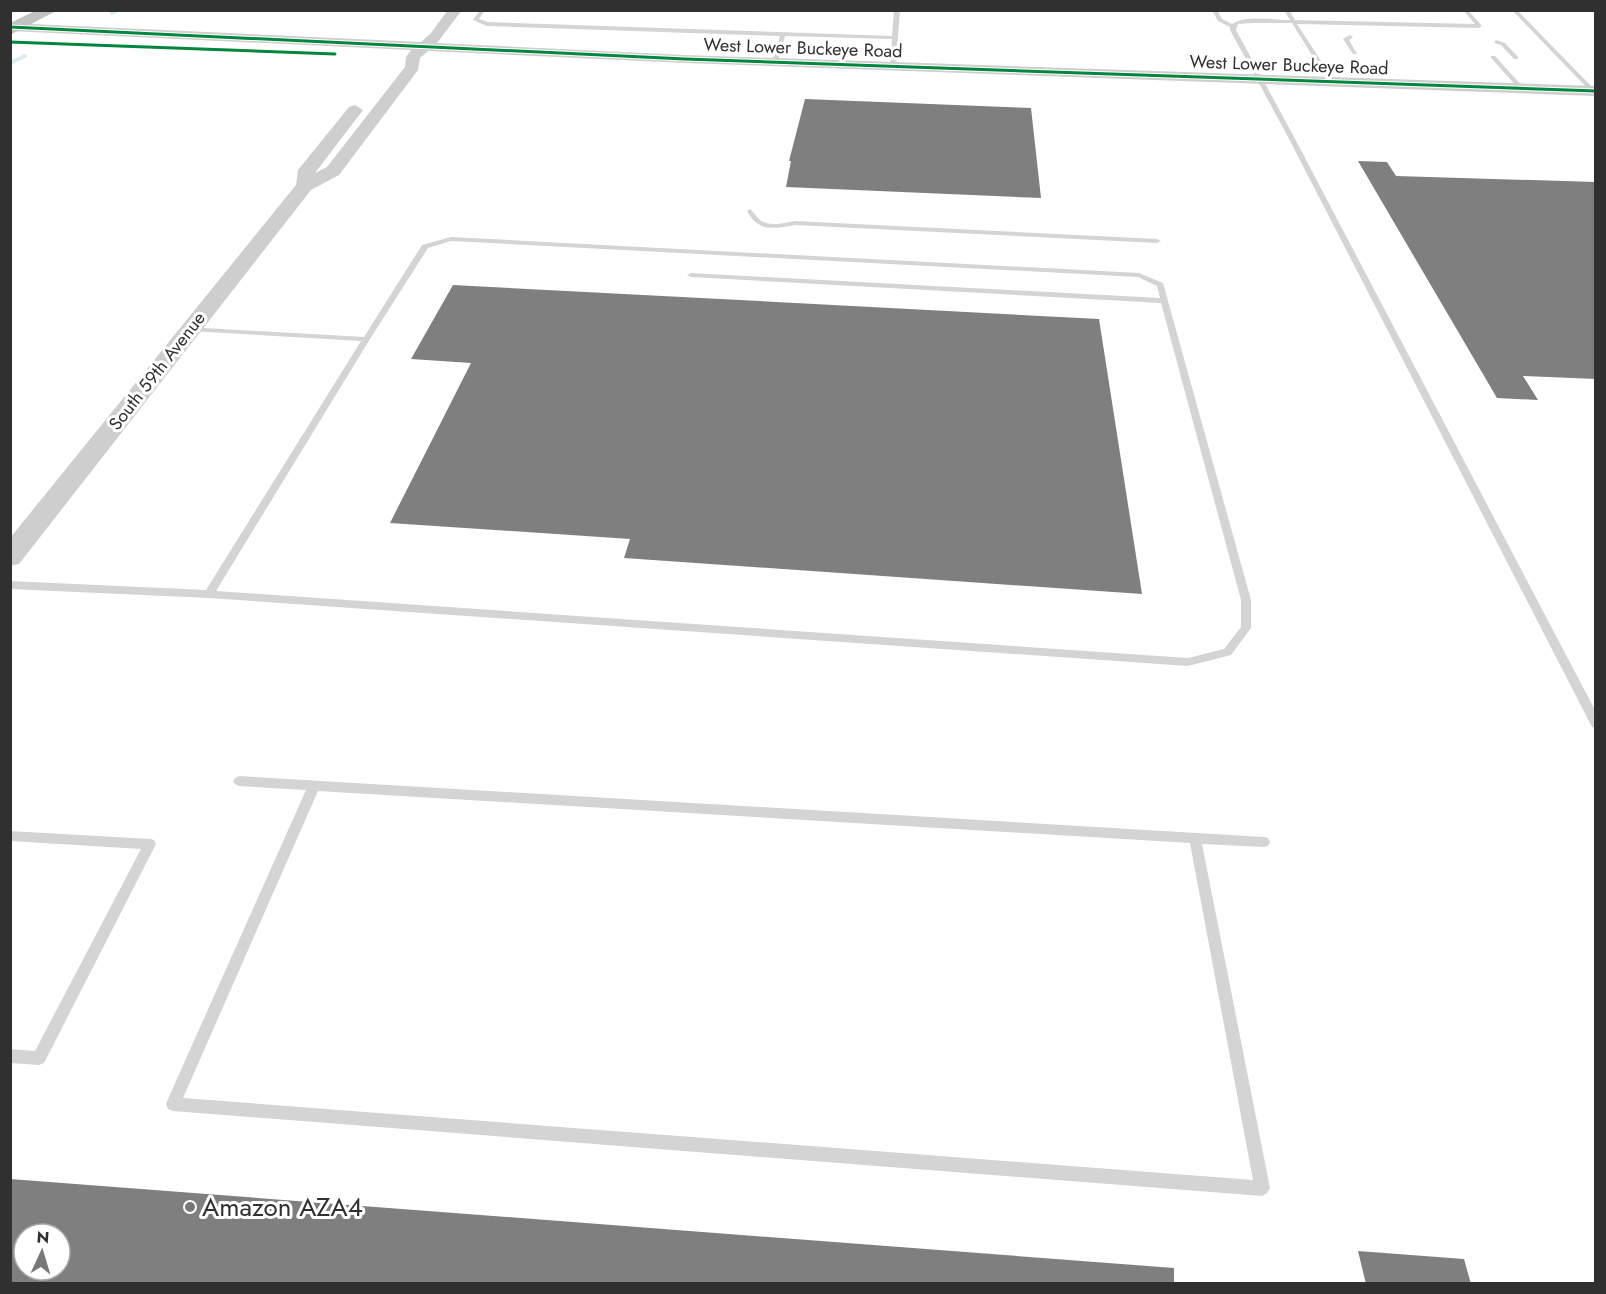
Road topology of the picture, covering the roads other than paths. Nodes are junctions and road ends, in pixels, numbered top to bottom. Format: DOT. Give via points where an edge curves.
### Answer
graph roads {
  1 [pos="50,10"];
  2 [pos="455,10"];
  3 [pos="483,10"];
  4 [pos="897,10"];
  5 [pos="1214,10"];
  6 [pos="1286,10"];
  7 [pos="1465,10"];
  8 [pos="1514,10"];
  9 [pos="1330,16"];
  10 [pos="1294,21"];
  11 [pos="1335,22"];
  12 [pos="1233,26"];
  13 [pos="12,31"];
  14 [pos="783,34"];
  15 [pos="895,38"];
  16 [pos="1350,38"];
  17 [pos="1496,42"];
  18 [pos="418,52"];
  19 [pos="1355,53"];
  20 [pos="1493,57"];
  21 [pos="1516,58"];
  22 [pos="776,62"];
  23 [pos="893,66"];
  24 [pos="390,67"];
  25 [pos="1260,79"];
  26 [pos="1331,81"];
  27 [pos="1521,88"];
  28 [pos="1594,91"];
  29 [pos="363,102"];
  30 [pos="305,186"];
  31 [pos="750,210"];
  32 [pos="1157,241"];
  33 [pos="691,275"];
  34 [pos="1165,301"];
  35 [pos="189,329"];
  36 [pos="366,339"];
  37 [pos="10,557"];
  38 [pos="10,585"];
  39 [pos="209,594"];
  40 [pos="1596,724"];
  41 [pos="239,782"];
  42 [pos="314,786"];
  43 [pos="10,836"];
  44 [pos="1195,838"];
  45 [pos="1264,842"];
  46 [pos="10,1056"];
  1 -- 13 [label="highway"];
  2 -- 18 [label="main road, South 59th Avenue"];
  3 -- 14 [label="lane" via="476,20 487,24"];
  4 -- 15 [label="lane"];
  5 -- 12 [label="lane" via="1220,20"];
  6 -- 10 [label="lane"];
  7 -- 11 [label="lane" via="1479,26"];
  8 -- 28 [label="lane"];
  9 -- 11 [label="lane"];
  10 -- 11 [label="lane"];
  10 -- 12 [label="lane" via="1243,21"];
  10 -- 26 [label="lane"];
  12 -- 25 [label="lane"];
  13 -- 18 [label="main road, West Lower Buckeye Road"];
  14 -- 15 [label="lane"];
  14 -- 22 [label="lane"];
  15 -- 23 [label="lane"];
  16 -- 19 [label="lane" via="1346,39"];
  17 -- 21 [label="lane"];
  18 -- 22 [label="main road, West Lower Buckeye Road" via="633,65 685,59"];
  18 -- 24 [label="main road, South 59th Avenue"];
  18 -- 30 [label="main road, South 59th Avenue" via="413,67 333,171"];
  20 -- 27 [label="lane"];
  22 -- 23 [label="main road, West Lower Buckeye Road"];
  23 -- 25 [label="main road, West Lower Buckeye Road"];
  25 -- 26 [label="main road, West Lower Buckeye Road"];
  25 -- 40 [label="lane"];
  26 -- 27 [label="main road, West Lower Buckeye Road"];
  27 -- 28 [label="main road, West Lower Buckeye Road"];
  29 -- 30 [label="main road, South 59th Avenue" via="307,170"];
  30 -- 35 [label="main road, South 59th Avenue"];
  31 -- 32 [label="lane" via="753,219 761,224 776,226 795,223"];
  33 -- 34 [label="lane"];
  34 -- 36 [label="lane" via="1160,285 1139,275 451,239 425,247"];
  34 -- 39 [label="lane" via="1246,600 1246,628 1227,652 1188,662"];
  35 -- 36 [label="lane"];
  35 -- 37 [label="main road, South 59th Avenue"];
  36 -- 39 [label="lane"];
  38 -- 39 [label="lane"];
  41 -- 42 [label="lane"];
  42 -- 44 [label="lane"];
  42 -- 44 [label="lane" via="173,1104 1262,1188"];
  43 -- 46 [label="lane" via="150,844 39,1058"];
  44 -- 45 [label="lane"];
}
